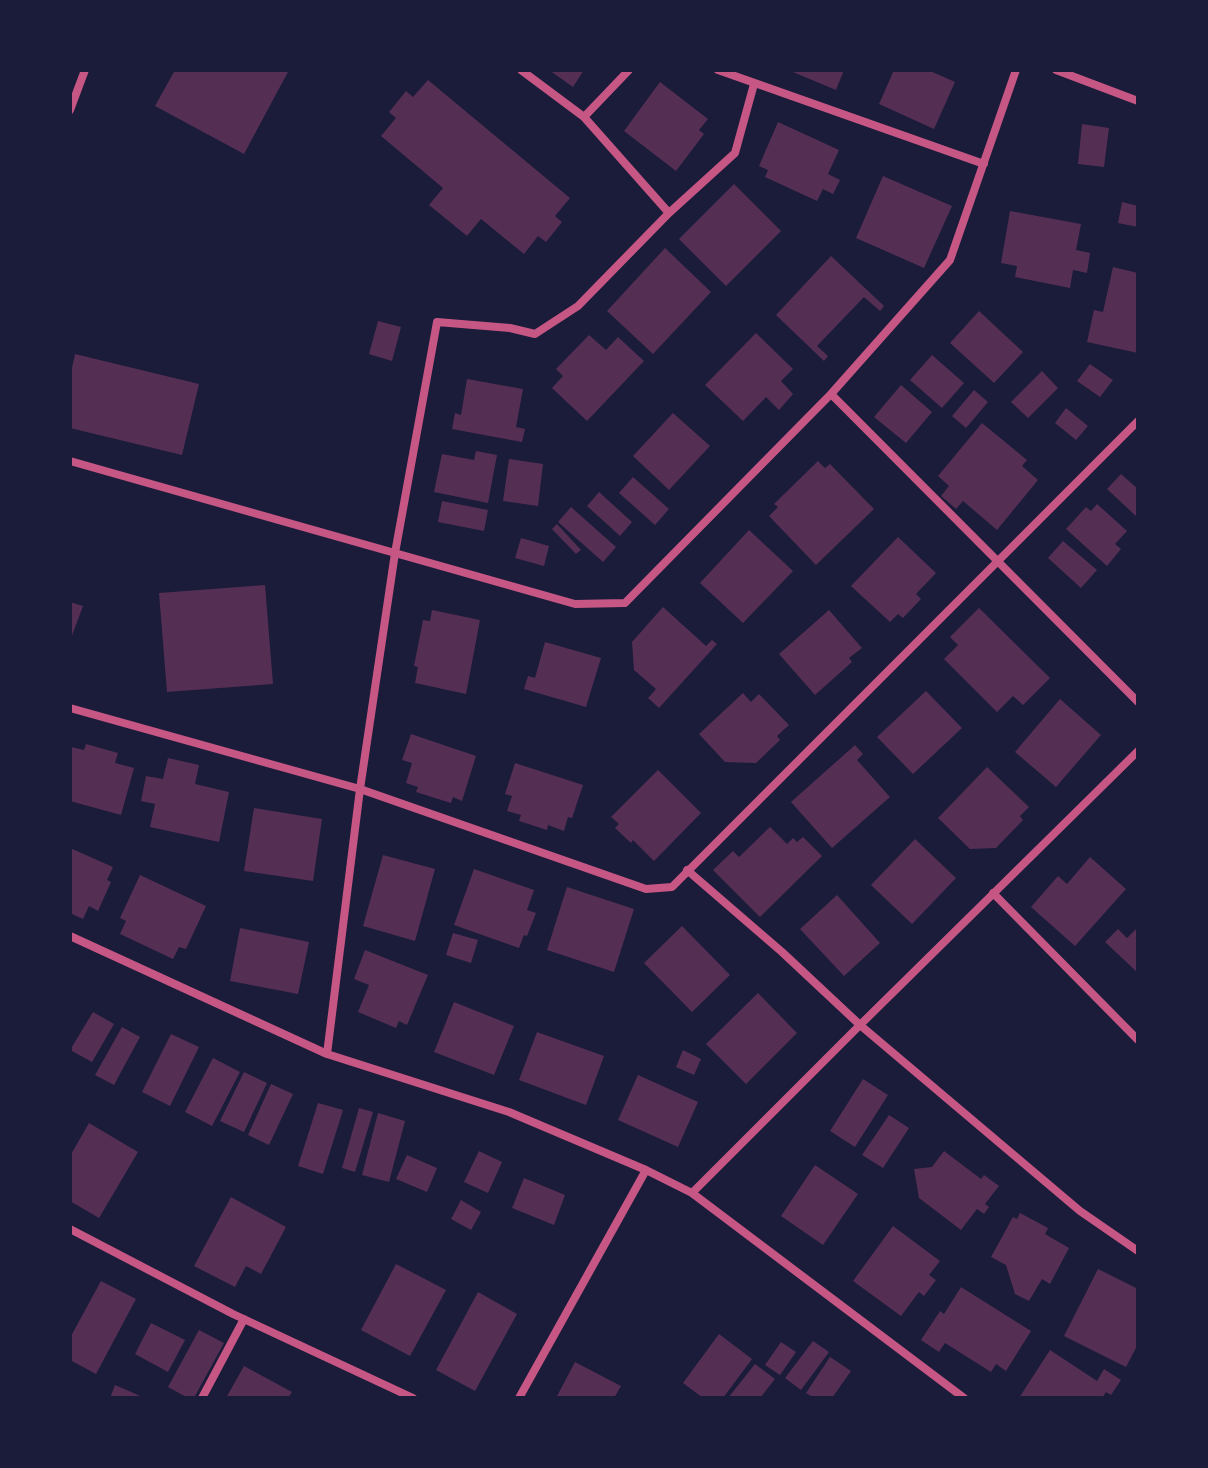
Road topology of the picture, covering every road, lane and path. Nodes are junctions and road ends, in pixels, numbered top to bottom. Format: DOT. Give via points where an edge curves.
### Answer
graph roads {
  1 [pos="85,70"];
  2 [pos="521,70"];
  3 [pos="629,70"];
  4 [pos="718,70"];
  5 [pos="1016,70"];
  6 [pos="1056,70"];
  7 [pos="754,84"];
  8 [pos="1138,101"];
  9 [pos="70,110"];
  10 [pos="584,117"];
  11 [pos="984,164"];
  12 [pos="669,213"];
  13 [pos="831,394"];
  14 [pos="1138,421"];
  15 [pos="70,461"];
  16 [pos="395,553"];
  17 [pos="996,561"];
  18 [pos="1138,702"];
  19 [pos="70,708"];
  20 [pos="1138,751"];
  21 [pos="360,789"];
  22 [pos="687,870"];
  23 [pos="993,893"];
  24 [pos="70,936"];
  25 [pos="860,1025"];
  26 [pos="1138,1040"];
  27 [pos="327,1054"];
  28 [pos="646,1170"];
  29 [pos="692,1193"];
  30 [pos="70,1229"];
  31 [pos="1138,1251"];
  32 [pos="244,1319"];
  33 [pos="202,1398"];
  34 [pos="413,1398"];
  35 [pos="519,1398"];
  36 [pos="964,1398"];
  1 -- 9 [label="street"];
  2 -- 10 [label="street"];
  3 -- 10 [label="street"];
  4 -- 7 [label="street"];
  5 -- 11 [label="street"];
  6 -- 8 [label="street"];
  7 -- 11 [label="street"];
  7 -- 12 [label="street" via="735,153"];
  10 -- 12 [label="street"];
  11 -- 13 [label="street" via="950,260"];
  12 -- 16 [label="street" via="578,306 535,334 437,322"];
  13 -- 16 [label="street" via="625,603 575,604"];
  13 -- 17 [label="street"];
  14 -- 17 [label="street"];
  15 -- 16 [label="street"];
  16 -- 21 [label="street"];
  17 -- 18 [label="street"];
  17 -- 22 [label="street"];
  19 -- 21 [label="street"];
  20 -- 23 [label="street"];
  21 -- 22 [label="street" via="646,889 672,887"];
  21 -- 27 [label="street"];
  22 -- 25 [label="street"];
  23 -- 25 [label="street"];
  23 -- 26 [label="street"];
  24 -- 27 [label="street"];
  25 -- 29 [label="street"];
  25 -- 31 [label="street" via="1080,1211"];
  27 -- 28 [label="street" via="509,1112"];
  28 -- 29 [label="street"];
  28 -- 35 [label="street"];
  29 -- 36 [label="street"];
  30 -- 32 [label="street"];
  32 -- 33 [label="street"];
  32 -- 34 [label="street"];
}
